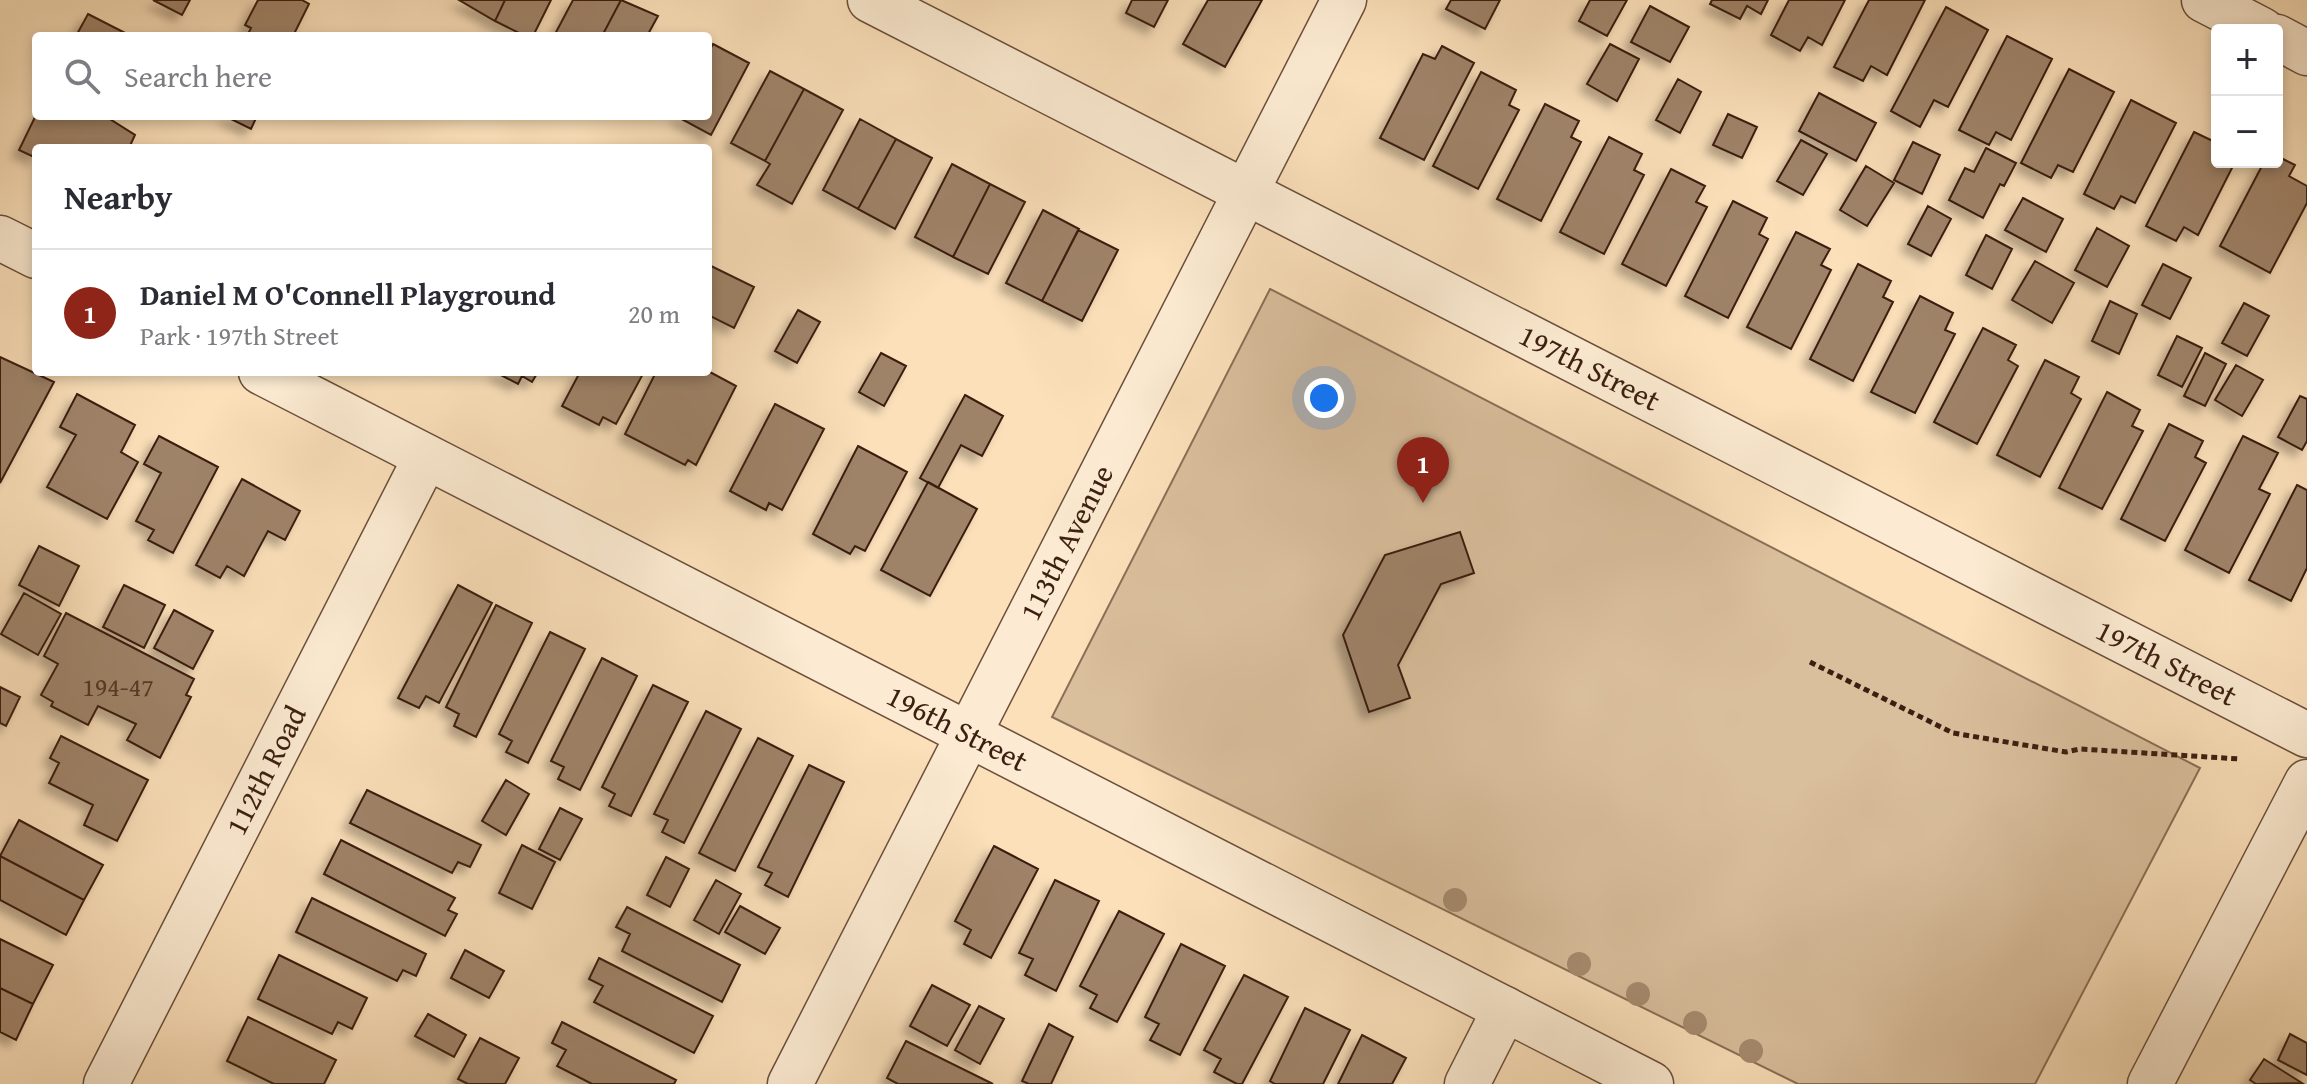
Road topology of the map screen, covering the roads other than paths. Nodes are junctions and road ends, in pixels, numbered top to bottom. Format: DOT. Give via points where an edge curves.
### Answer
graph roads {
  1 [pos="870,0"];
  2 [pos="1344,0"];
  3 [pos="2204,0"];
  4 [pos="2250,24"];
  5 [pos="2283,40"];
  6 [pos="2307,53"];
  7 [pos="1246,193"];
  8 [pos="0,238"];
  9 [pos="32,254"];
  10 [pos="269,376"];
  11 [pos="426,457"];
  12 [pos="970,733"];
  13 [pos="2307,735"];
  14 [pos="2307,782"];
  15 [pos="1505,1009"];
  16 [pos="106,1084"];
  17 [pos="790,1084"];
  18 [pos="1467,1084"];
  19 [pos="1651,1084"];
  20 [pos="2150,1084"];
  1 -- 7 [label="street, 197th Street"];
  2 -- 7 [label="street, 113th Avenue"];
  3 -- 4 [label="street"];
  5 -- 6 [label="street"];
  7 -- 12 [label="street, 113th Avenue"];
  7 -- 13 [label="street, 197th Street"];
  8 -- 9 [label="street"];
  10 -- 11 [label="street, 196th Street"];
  11 -- 12 [label="street, 196th Street"];
  11 -- 16 [label="street, 112th Road"];
  12 -- 15 [label="street, 196th Street"];
  12 -- 17 [label="street, 113th Avenue"];
  14 -- 20 [label="street"];
  15 -- 18 [label="street"];
  15 -- 19 [label="street, 196th Street"];
}
